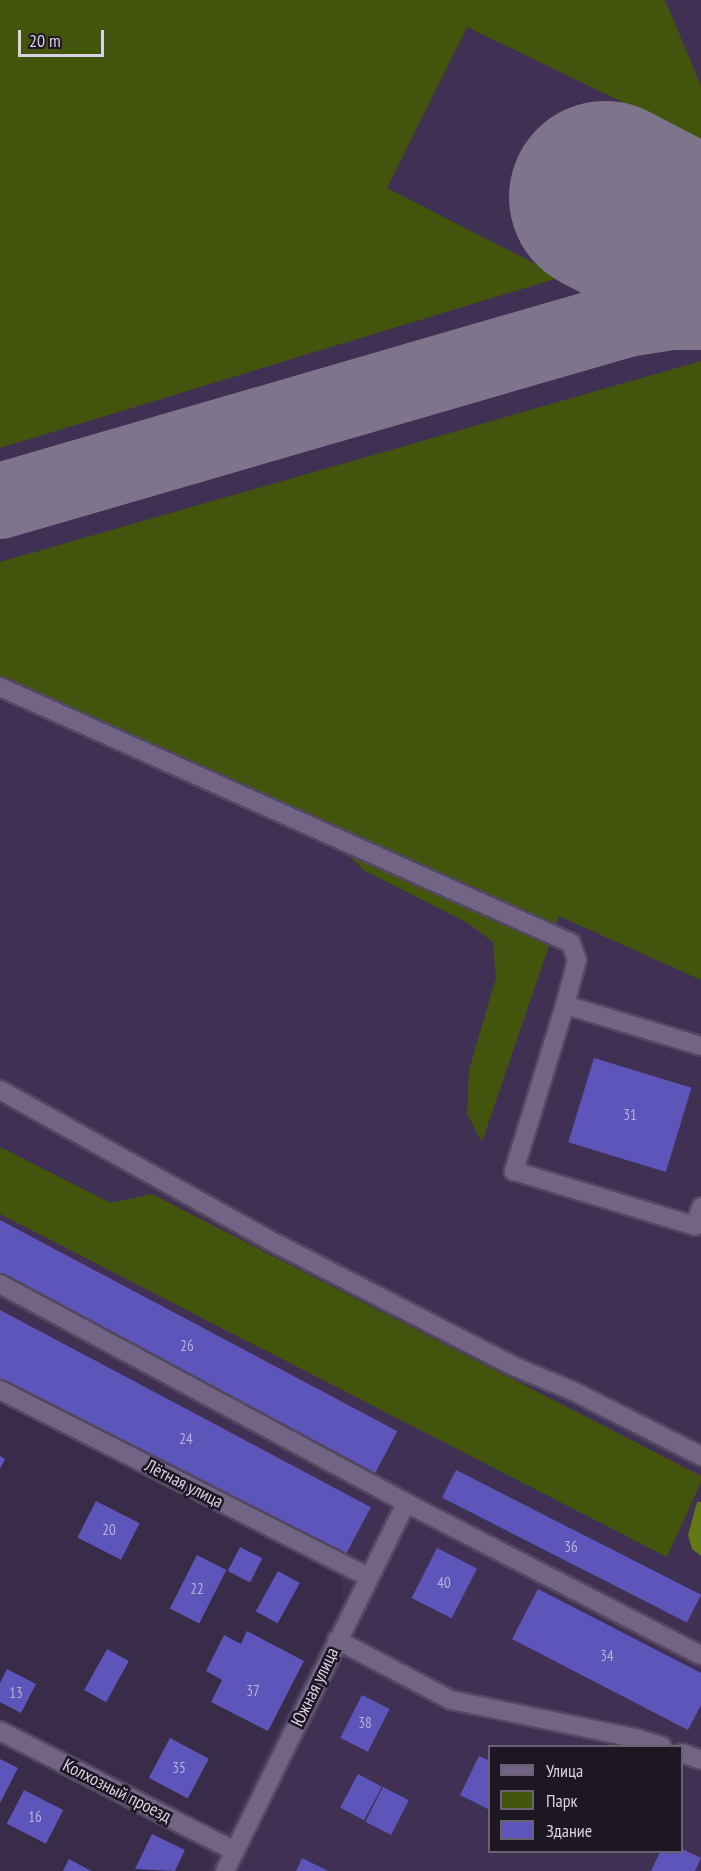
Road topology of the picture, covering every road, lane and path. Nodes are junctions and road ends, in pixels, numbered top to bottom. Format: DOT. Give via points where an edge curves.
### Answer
graph roads {
  1 [pos="0,687"];
  2 [pos="565,1005"];
  3 [pos="701,1046"];
  4 [pos="0,1090"];
  5 [pos="701,1207"];
  6 [pos="0,1284"];
  7 [pos="0,1390"];
  8 [pos="701,1456"];
  9 [pos="406,1503"];
  10 [pos="368,1577"];
  11 [pos="337,1640"];
  12 [pos="701,1655"];
  13 [pos="0,1731"];
  14 [pos="657,1745"];
  15 [pos="683,1754"];
  16 [pos="701,1760"];
  17 [pos="235,1851"];
  18 [pos="225,1871"];
  1 -- 2 [label="street" via="571,942 577,960"];
  2 -- 3 [label="street"];
  2 -- 5 [label="street" via="514,1171 695,1226"];
  4 -- 8 [label="street" via="279,1245 511,1365 573,1391"];
  6 -- 9 [label="street"];
  7 -- 10 [label="street, Лётная улица"];
  9 -- 10 [label="street, Южная улица"];
  9 -- 12 [label="street"];
  10 -- 11 [label="street, Южная улица"];
  11 -- 14 [label="street" via="451,1700"];
  11 -- 17 [label="street, Южная улица"];
  13 -- 17 [label="street, Колхозный проезд"];
  15 -- 16 [label="street"];
  17 -- 18 [label="street, Южная улица"];
}
